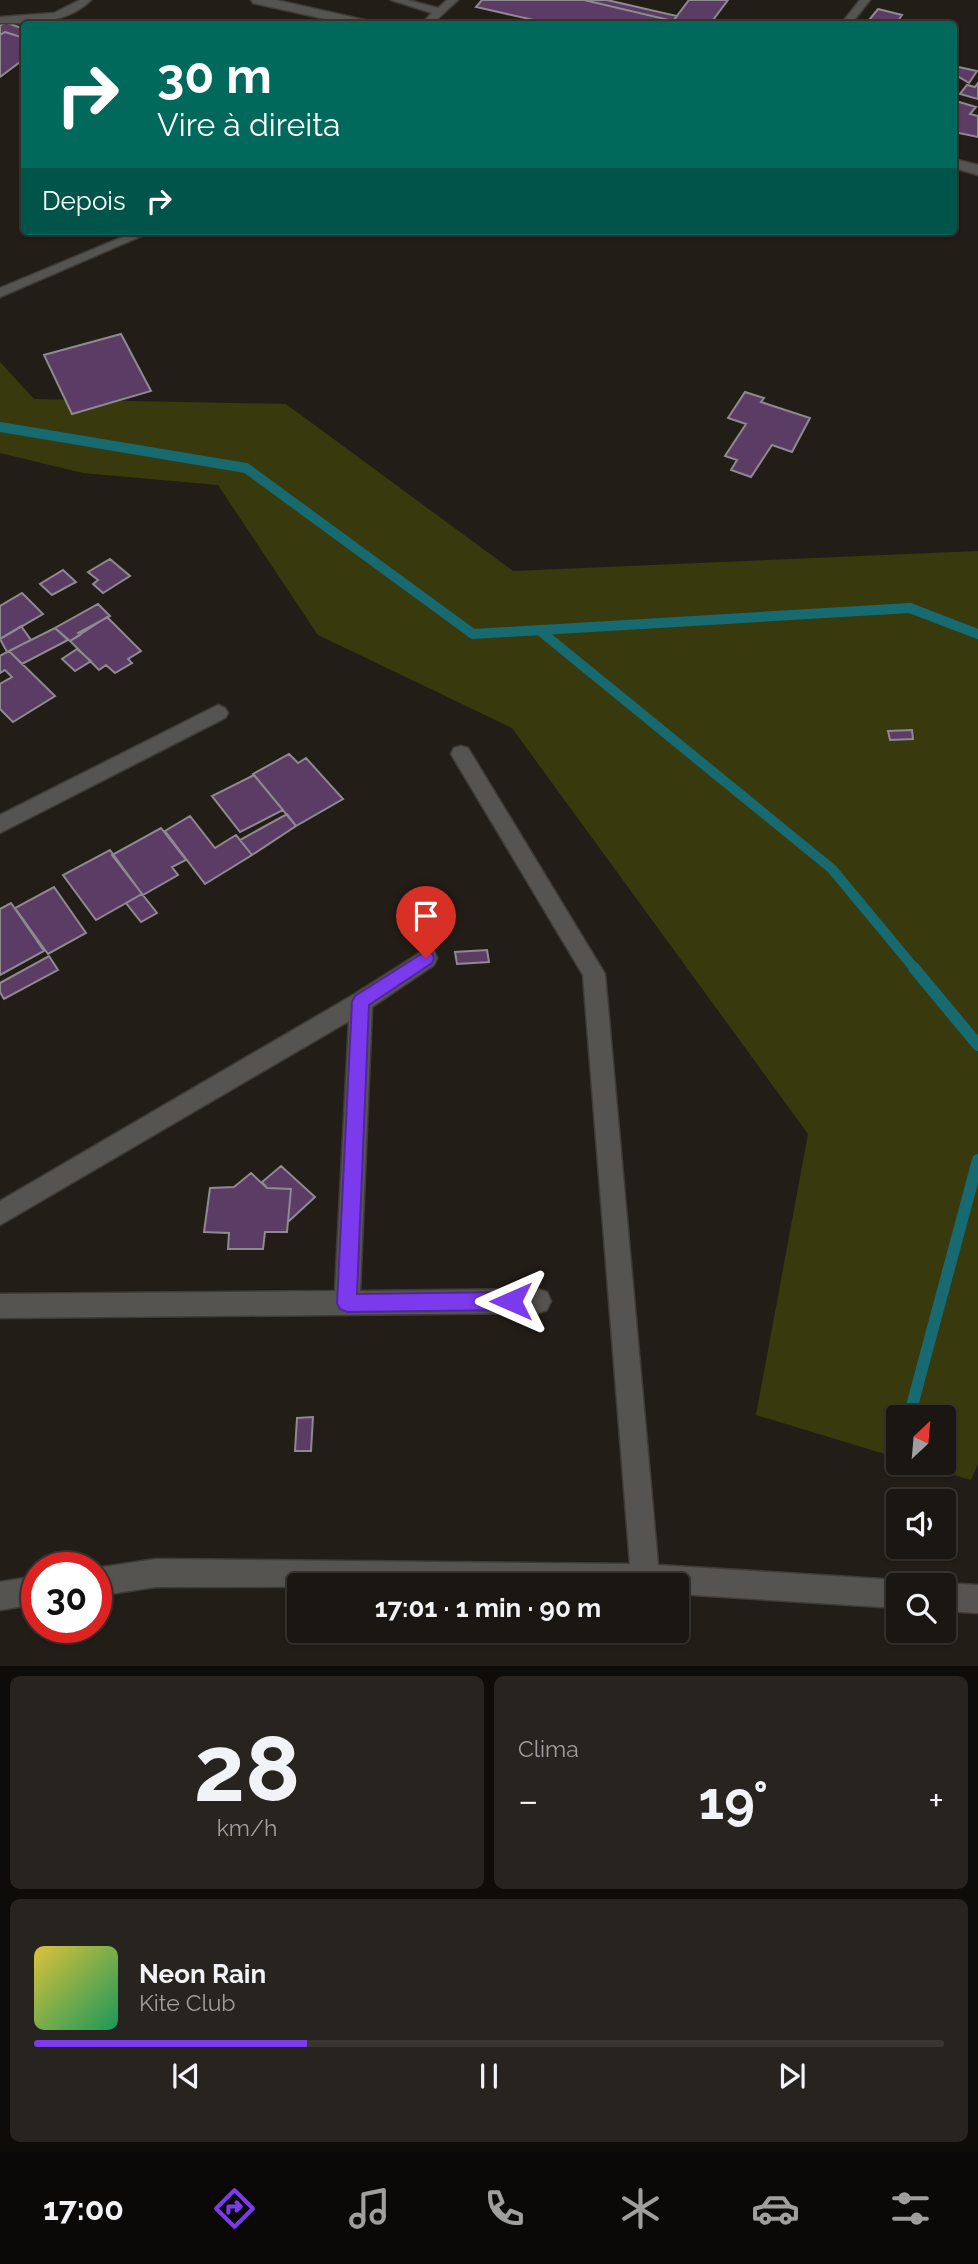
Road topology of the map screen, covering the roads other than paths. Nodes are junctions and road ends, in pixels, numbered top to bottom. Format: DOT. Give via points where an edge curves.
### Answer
graph roads {
  1 [pos="86,0"];
  2 [pos="258,0"];
  3 [pos="396,0"];
  4 [pos="453,0"];
  5 [pos="864,0"];
  6 [pos="440,12"];
  7 [pos="0,20"];
  8 [pos="351,21"];
  9 [pos="430,21"];
  10 [pos="848,21"];
  11 [pos="957,165"];
  12 [pos="978,170"];
  13 [pos="137,235"];
  14 [pos="0,293"];
  15 [pos="218,713"];
  16 [pos="461,754"];
  17 [pos="0,825"];
  18 [pos="426,958"];
  19 [pos="361,1002"];
  20 [pos="0,1214"];
  21 [pos="538,1301"];
  22 [pos="347,1303"];
  23 [pos="0,1306"];
  24 [pos="645,1573"];
  25 [pos="287,1574"];
  26 [pos="112,1580"];
  27 [pos="689,1581"];
  28 [pos="21,1593"];
  29 [pos="886,1593"];
  30 [pos="0,1596"];
  31 [pos="956,1598"];
  32 [pos="978,1599"];
  1 -- 7 [label="lane" via="72,12 52,19"];
  2 -- 8 [label="street"];
  3 -- 6 [label="lane"];
  4 -- 6 [label="lane"];
  5 -- 10 [label="lane"];
  6 -- 9 [label="lane"];
  11 -- 12 [label="street"];
  13 -- 14 [label="lane"];
  15 -- 17 [label="street"];
  16 -- 24 [label="street" via="594,974"];
  18 -- 19 [label="street"];
  19 -- 20 [label="street"];
  19 -- 22 [label="street"];
  21 -- 22 [label="street"];
  22 -- 23 [label="street"];
  25 -- 26 [label="street" via="156,1573"];
  27 -- 29 [label="street"];
  28 -- 30 [label="street"];
  31 -- 32 [label="street"];
}
